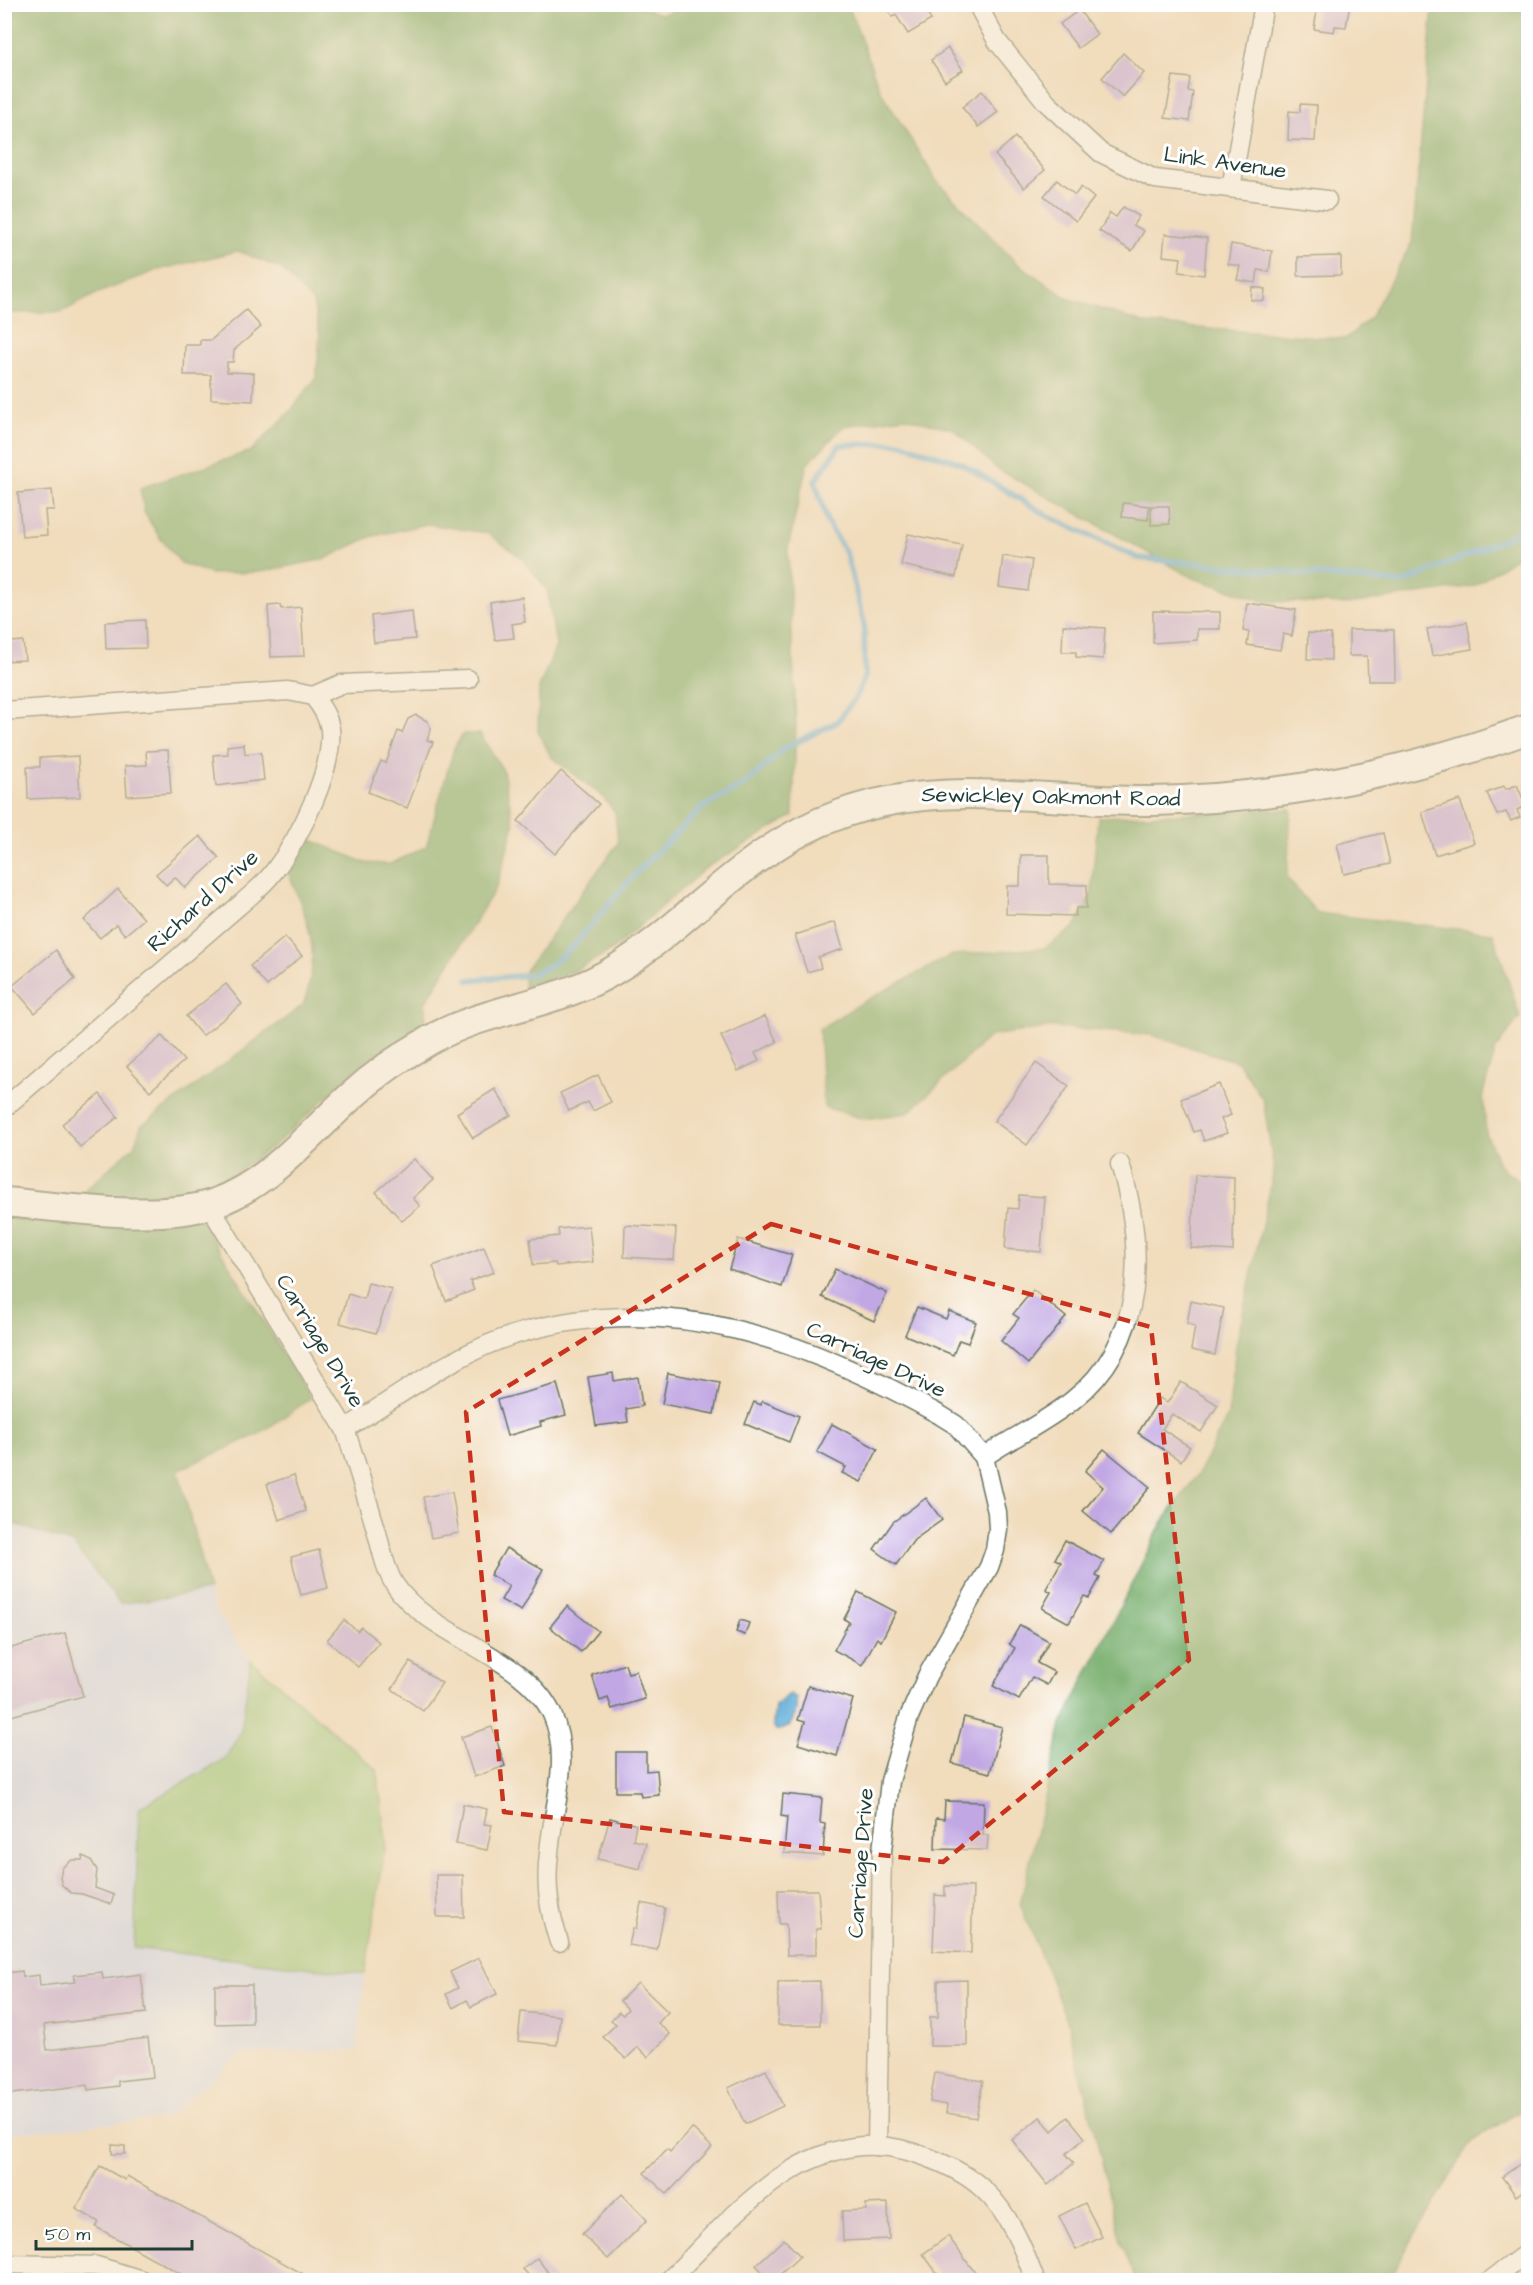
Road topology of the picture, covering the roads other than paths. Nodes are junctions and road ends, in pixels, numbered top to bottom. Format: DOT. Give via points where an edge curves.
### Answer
graph roads {
  1 [pos="977,4"];
  2 [pos="1264,4"];
  3 [pos="1231,188"];
  4 [pos="1327,200"];
  5 [pos="468,679"];
  6 [pos="313,696"];
  7 [pos="4,711"];
  8 [pos="1528,729"];
  9 [pos="4,1108"];
  10 [pos="1120,1164"];
  11 [pos="4,1202"];
  12 [pos="209,1205"];
  13 [pos="345,1429"];
  14 [pos="984,1456"];
  15 [pos="558,1942"];
  16 [pos="877,2146"];
  17 [pos="1528,2252"];
  18 [pos="4,2264"];
  19 [pos="142,2280"];
  20 [pos="669,2280"];
  21 [pos="1035,2280"];
  22 [pos="1491,2280"];
  1 -- 3 [label="street, Link Avenue" via="997,41 1047,103 1101,153 1155,179"];
  2 -- 3 [label="street"];
  3 -- 4 [label="street, Link Avenue"];
  5 -- 6 [label="street" via="341,684"];
  6 -- 7 [label="street" via="288,691"];
  6 -- 9 [label="street, Richard Drive" via="327,718 328,760 291,847 273,873"];
  8 -- 12 [label="main road, Sewickley Oakmont Road" via="1405,768 1293,790 1146,801 944,793 890,799 840,814 798,833 745,866 614,970 556,998 473,1022 427,1041 375,1076 259,1178"];
  10 -- 14 [label="street" via="1133,1215 1137,1275 1127,1328 1107,1365 1075,1399"];
  11 -- 12 [label="main road, Sewickley Oakmont Road" via="148,1212"];
  12 -- 13 [label="street, Carriage Drive"];
  13 -- 14 [label="street, Carriage Drive" via="451,1363 519,1333 591,1319 668,1317 728,1326 838,1364 956,1425"];
  13 -- 15 [label="street" via="395,1585 440,1624 518,1675 537,1692 551,1713 563,1760 548,1853 548,1906"];
  14 -- 16 [label="street, Carriage Drive" via="997,1512 995,1550 927,1676 909,1717 888,1790 881,1873"];
  16 -- 20 [label="street" via="844,2149 790,2171 739,2211"];
  16 -- 21 [label="street" via="940,2163 964,2174 986,2191 1018,2240"];
  17 -- 22 [label="street"];
  18 -- 19 [label="street" via="97,2266"];
}
